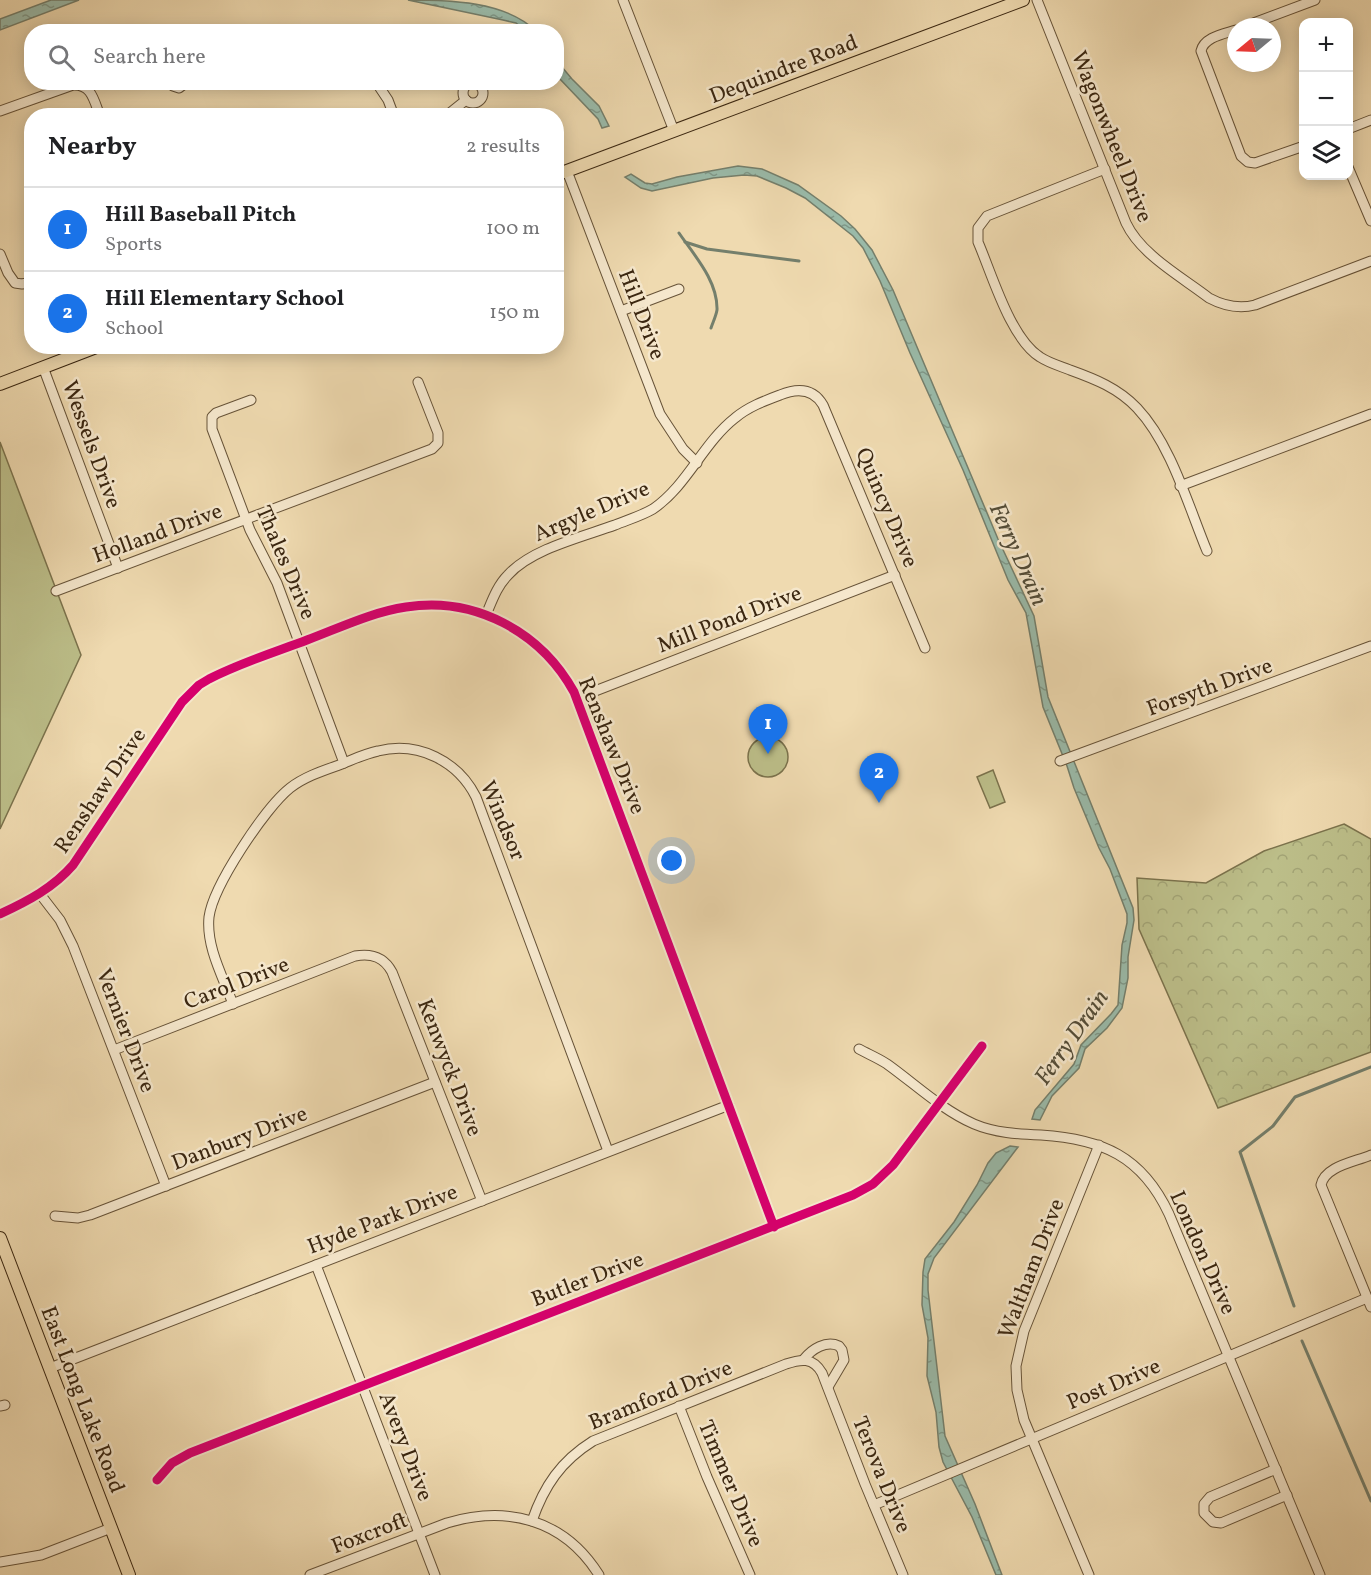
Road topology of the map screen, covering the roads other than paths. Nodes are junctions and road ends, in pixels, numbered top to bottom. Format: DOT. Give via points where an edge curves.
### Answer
graph roads {
  1 [pos="623,0"];
  2 [pos="1023,0"];
  3 [pos="1037,0"];
  4 [pos="1315,0"];
  5 [pos="1268,18"];
  6 [pos="1227,33"];
  7 [pos="58,90"];
  8 [pos="90,90"];
  9 [pos="381,90"];
  10 [pos="466,100"];
  11 [pos="97,108"];
  12 [pos="391,108"];
  13 [pos="456,108"];
  14 [pos="0,111"];
  15 [pos="1371,120"];
  16 [pos="1353,127"];
  17 [pos="674,131"];
  18 [pos="1299,148"];
  19 [pos="1105,170"];
  20 [pos="564,172"];
  21 [pos="564,178"];
  22 [pos="1353,179"];
  23 [pos="1371,221"];
  24 [pos="0,254"];
  25 [pos="1371,261"];
  26 [pos="24,284"];
  27 [pos="679,289"];
  28 [pos="621,311"];
  29 [pos="78,354"];
  30 [pos="43,367"];
  31 [pos="418,382"];
  32 [pos="0,384"];
  33 [pos="804,390"];
  34 [pos="251,400"];
  35 [pos="1371,414"];
  36 [pos="696,463"];
  37 [pos="1180,486"];
  38 [pos="246,520"];
  39 [pos="1207,551"];
  40 [pos="118,567"];
  41 [pos="895,575"];
  42 [pos="56,591"];
  43 [pos="486,615"];
  44 [pos="299,643"];
  45 [pos="1371,646"];
  46 [pos="925,648"];
  47 [pos="577,698"];
  48 [pos="1061,760"];
  49 [pos="344,763"];
  50 [pos="40,894"];
  51 [pos="0,914"];
  52 [pos="374,955"];
  53 [pos="233,1004"];
  54 [pos="982,1046"];
  55 [pos="859,1049"];
  56 [pos="114,1050"];
  57 [pos="435,1082"];
  58 [pos="940,1103"];
  59 [pos="729,1105"];
  60 [pos="1099,1145"];
  61 [pos="608,1151"];
  62 [pos="1371,1155"];
  63 [pos="166,1186"];
  64 [pos="482,1201"];
  65 [pos="55,1216"];
  66 [pos="774,1227"];
  67 [pos="1,1245"];
  68 [pos="316,1265"];
  69 [pos="1369,1303"];
  70 [pos="1228,1356"];
  71 [pos="804,1359"];
  72 [pos="50,1368"];
  73 [pos="363,1386"];
  74 [pos="828,1387"];
  75 [pos="679,1406"];
  76 [pos="1031,1438"];
  77 [pos="1276,1469"];
  78 [pos="157,1479"];
  79 [pos="1287,1495"];
  80 [pos="874,1505"];
  81 [pos="532,1521"];
  82 [pos="111,1528"];
  83 [pos="419,1533"];
  84 [pos="0,1562"];
  85 [pos="129,1575"];
  86 [pos="310,1575"];
  87 [pos="435,1575"];
  88 [pos="599,1575"];
  89 [pos="750,1575"];
  90 [pos="903,1575"];
  91 [pos="1089,1575"];
  92 [pos="1320,1575"];
  1 -- 17 [label="street"];
  2 -- 17 [label="main road, Dequindre Road"];
  3 -- 19 [label="street, Wagonwheel Drive"];
  4 -- 5 [label="street"];
  6 -- 18 [label="street" via="1206,41 1201,56 1241,156 1258,163"];
  7 -- 14 [label="street"];
  8 -- 11 [label="street"];
  9 -- 12 [label="street"];
  10 -- 13 [label="street"];
  15 -- 16 [label="street"];
  17 -- 20 [label="main road, Dequindre Road"];
  19 -- 25 [label="street, Wagonwheel Drive" via="1138,242 1220,304 1250,306"];
  19 -- 37 [label="street" via="987,216 978,228 978,242 1023,342 1040,357 1093,378 1127,398 1158,435"];
  21 -- 28 [label="street, Hill Drive"];
  22 -- 23 [label="street"];
  24 -- 26 [label="street" via="15,283"];
  27 -- 28 [label="street"];
  28 -- 36 [label="street, Hill Drive" via="660,414"];
  29 -- 30 [label="main road"];
  30 -- 32 [label="main road"];
  30 -- 40 [label="street, Wessels Drive"];
  31 -- 38 [label="street, Holland Drive" via="438,433 438,443 428,452"];
  33 -- 36 [label="street, Argyle Drive" via="780,395 736,417"];
  33 -- 41 [label="street, Quincy Drive" via="817,396 823,405"];
  34 -- 38 [label="street, Thales Drive" via="216,413 211,423"];
  35 -- 37 [label="street"];
  36 -- 43 [label="street, Argyle Drive" via="669,497 649,511 522,562 502,581"];
  37 -- 39 [label="street"];
  38 -- 40 [label="street, Holland Drive"];
  38 -- 44 [label="street, Thales Drive" via="274,576"];
  40 -- 42 [label="street, Holland Drive"];
  41 -- 46 [label="street, Quincy Drive"];
  41 -- 47 [label="street, Mill Pond Drive"];
  43 -- 44 [label="street, Renshaw Drive" via="451,606 407,606"];
  43 -- 47 [label="street, Renshaw Drive" via="514,628 542,649"];
  44 -- 49 [label="street, Thales Drive"];
  44 -- 50 [label="street, Renshaw Drive" via="217,675 188,695 73,866"];
  45 -- 48 [label="street, Forsyth Drive"];
  47 -- 59 [label="street, Renshaw Drive"];
  49 -- 53 [label="street, Windsor" via="307,777 278,799 217,890 209,932"];
  49 -- 61 [label="street, Windsor" via="389,749 417,750 444,761 468,783 481,808"];
  50 -- 51 [label="street, Renshaw Drive"];
  50 -- 56 [label="street, Vernier Drive" via="73,946"];
  52 -- 53 [label="street, Carol Drive" via="355,956"];
  52 -- 57 [label="street, Kenwyck Drive" via="392,972"];
  53 -- 56 [label="street, Carol Drive"];
  54 -- 58 [label="street, Butler Drive"];
  55 -- 58 [label="street, London Drive" via="885,1062"];
  56 -- 63 [label="street, Vernier Drive"];
  57 -- 63 [label="street, Danbury Drive"];
  57 -- 64 [label="street, Kenwyck Drive"];
  58 -- 60 [label="street, London Drive" via="986,1129 1075,1138"];
  58 -- 66 [label="street, Butler Drive" via="893,1165 873,1184"];
  59 -- 61 [label="street, Hyde Park Drive"];
  59 -- 66 [label="street, Renshaw Drive"];
  60 -- 70 [label="street, London Drive" via="1131,1163 1162,1199"];
  60 -- 76 [label="street, Waltham Drive" via="1021,1340 1017,1390"];
  61 -- 64 [label="street, Hyde Park Drive"];
  62 -- 69 [label="street" via="1331,1171 1322,1180 1322,1190"];
  63 -- 65 [label="street, Danbury Drive" via="90,1215"];
  64 -- 68 [label="street, Hyde Park Drive"];
  66 -- 73 [label="street, Butler Drive"];
  67 -- 72 [label="main road, East Long Lake Road"];
  68 -- 72 [label="street, Hyde Park Drive"];
  68 -- 73 [label="street, Avery Drive"];
  69 -- 70 [label="street, Post Drive"];
  70 -- 76 [label="street, Post Drive"];
  70 -- 77 [label="street, London Drive"];
  71 -- 74 [label="street, Terova Drive" via="819,1367"];
  71 -- 74 [label="street, Bramford Drive" via="827,1344 839,1346 844,1360"];
  71 -- 75 [label="street, Bramford Drive"];
  72 -- 82 [label="main road, East Long Lake Road"];
  73 -- 78 [label="street, Butler Drive" via="190,1453 172,1463"];
  73 -- 83 [label="street, Avery Drive"];
  74 -- 80 [label="street, Terova Drive"];
  75 -- 81 [label="street, Bramford Drive" via="603,1436 574,1454 551,1479"];
  75 -- 89 [label="street, Timmer Drive"];
  76 -- 80 [label="street, Post Drive"];
  76 -- 91 [label="street, Waltham Drive"];
  77 -- 79 [label="street, London Drive"];
  77 -- 79 [label="street" via="1210,1497 1204,1504 1206,1516 1221,1523"];
  79 -- 92 [label="street, London Drive"];
  80 -- 90 [label="street, Terova Drive"];
  81 -- 83 [label="street, Foxcroft" via="477,1515"];
  81 -- 88 [label="street, Foxcroft" via="565,1538"];
  82 -- 84 [label="street" via="41,1555"];
  82 -- 85 [label="main road, East Long Lake Road"];
  83 -- 86 [label="street, Foxcroft"];
  83 -- 87 [label="street, Avery Drive"];
}
